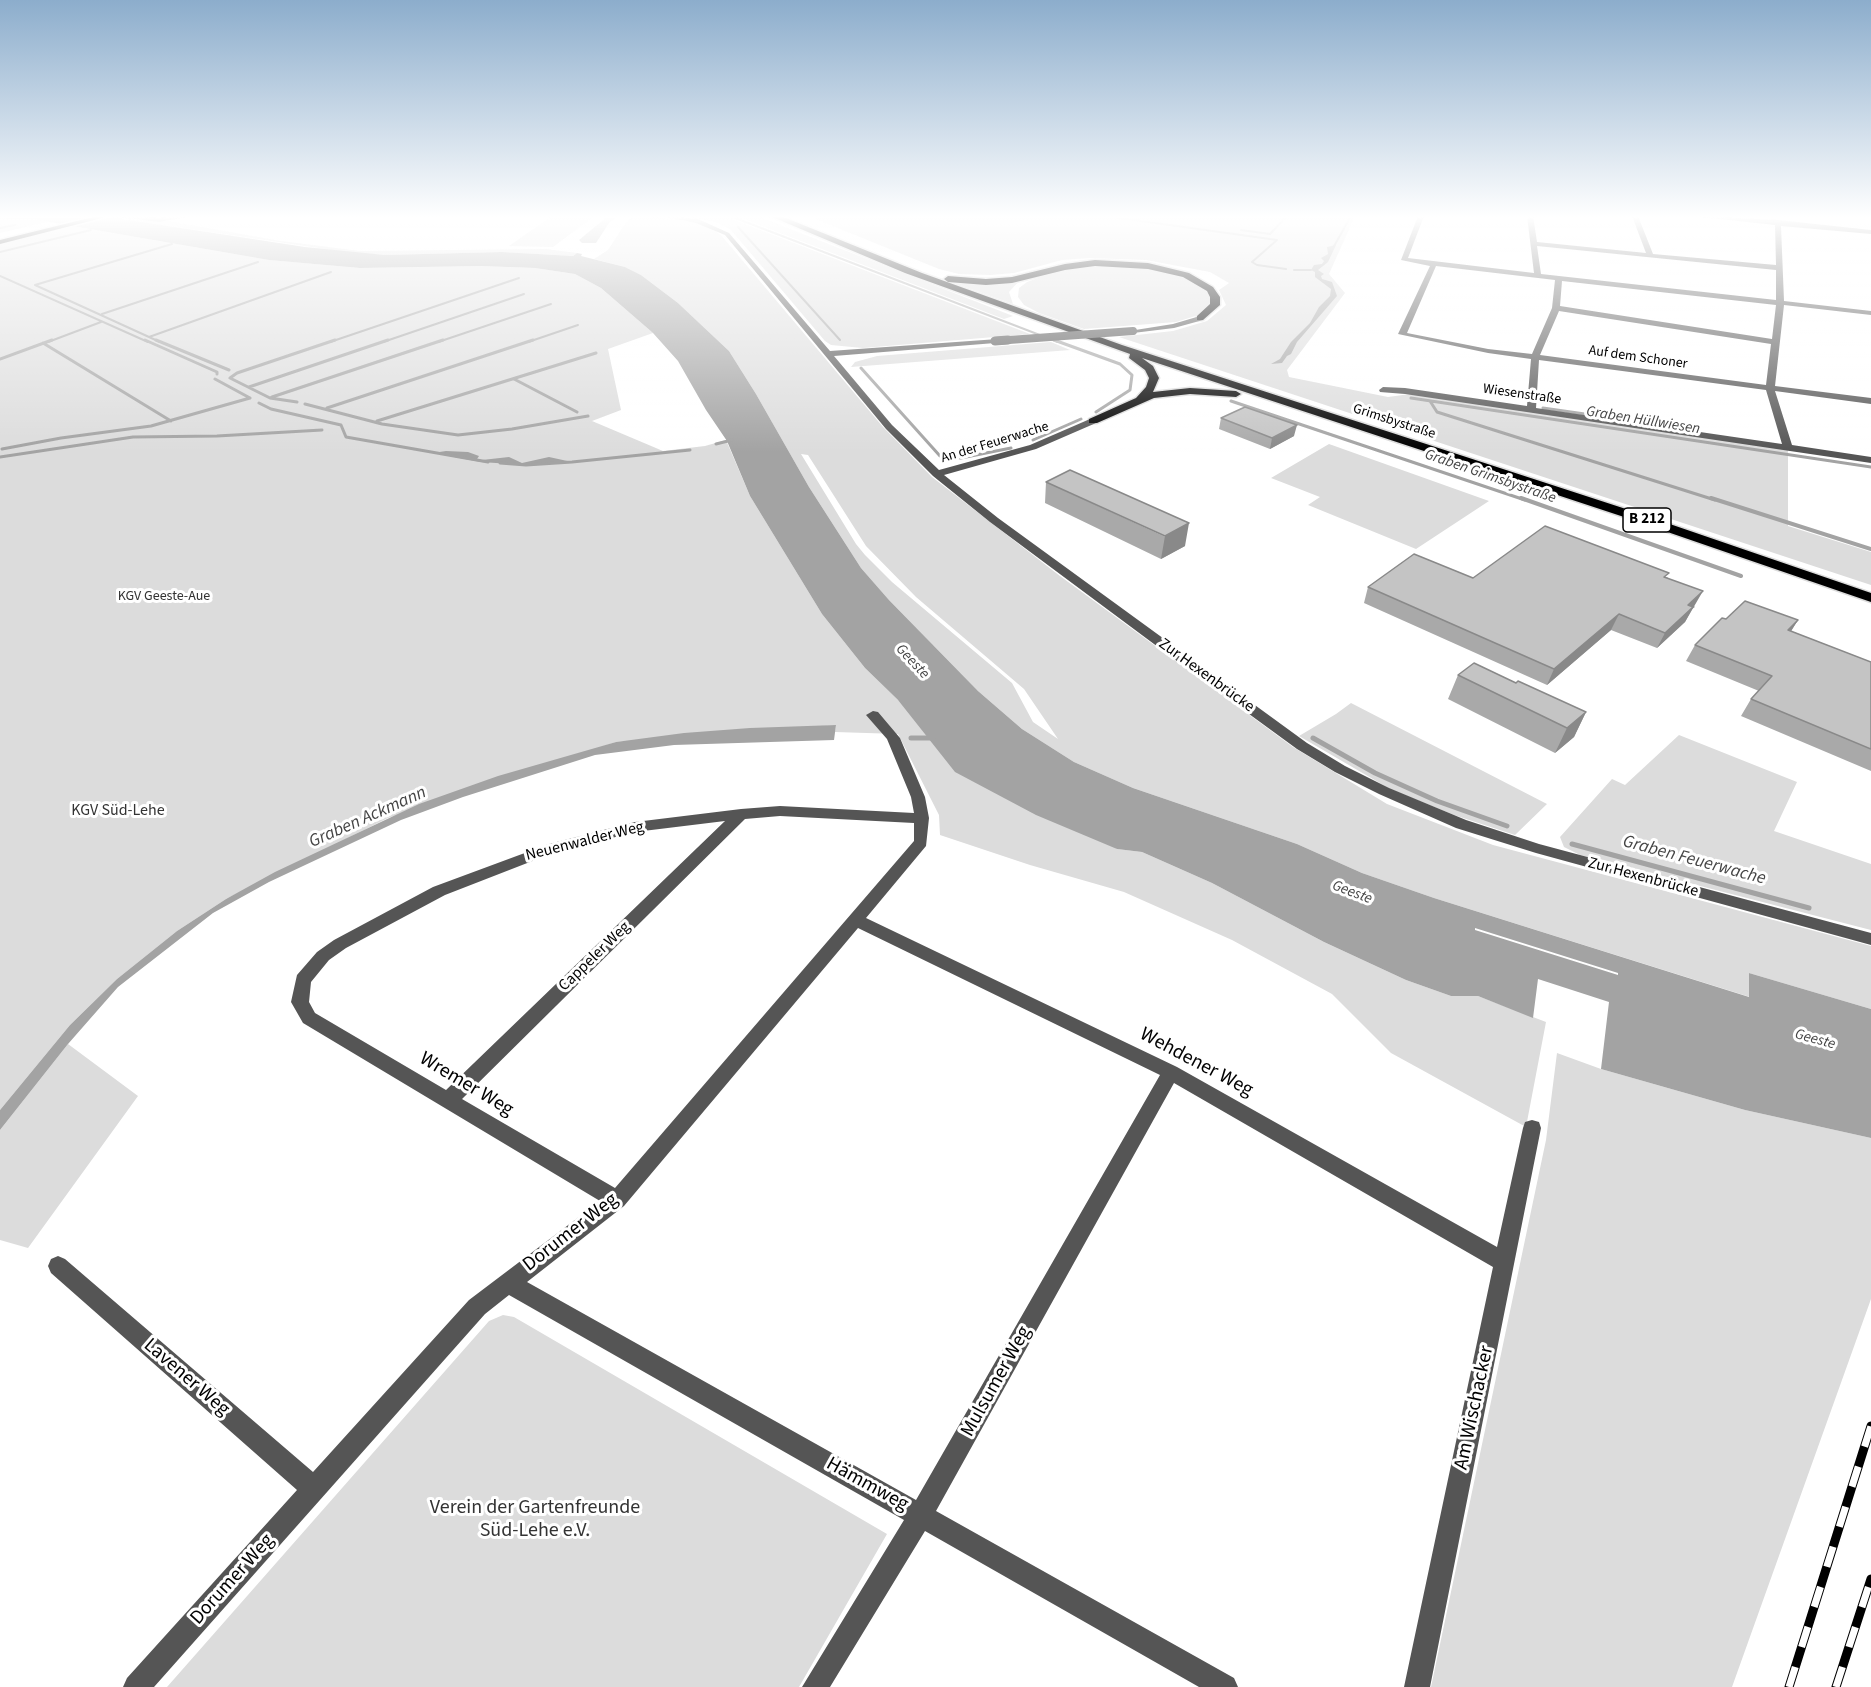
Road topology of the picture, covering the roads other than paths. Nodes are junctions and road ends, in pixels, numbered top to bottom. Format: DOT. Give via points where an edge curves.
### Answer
graph roads {
  1 [pos="778,295"];
  2 [pos="973,295"];
  3 [pos="1013,295"];
  4 [pos="1213,295"];
  5 [pos="1420,295"];
  6 [pos="1557,295"];
  7 [pos="1698,295"];
  8 [pos="1780,295"];
  9 [pos="1780,304"];
  10 [pos="1556,308"];
  11 [pos="1871,313"];
  12 [pos="1031,316"];
  13 [pos="1200,318"];
  14 [pos="1774,342"];
  15 [pos="1119,347"];
  16 [pos="827,354"];
  17 [pos="1535,358"];
  18 [pos="1770,389"];
  19 [pos="1383,390"];
  20 [pos="1141,398"];
  21 [pos="1871,401"];
  22 [pos="1300,407"];
  23 [pos="1532,410"];
  24 [pos="1093,421"];
  25 [pos="1788,448"];
  26 [pos="1871,460"];
  27 [pos="937,474"];
  28 [pos="1871,598"];
  29 [pos="873,716"];
  30 [pos="741,814"];
  31 [pos="922,818"];
  32 [pos="856,920"];
  33 [pos="1871,939"];
  34 [pos="300,1002"];
  35 [pos="1171,1072"];
  36 [pos="448,1100"];
  37 [pos="1532,1128"];
  38 [pos="616,1200"];
  39 [pos="1505,1263"];
  40 [pos="58,1266"];
  41 [pos="508,1283"];
  42 [pos="314,1489"];
  43 [pos="921,1515"];
  44 [pos="136,1687"];
  45 [pos="815,1687"];
  46 [pos="1225,1687"];
  47 [pos="1417,1687"];
  1 -- 16 [label="street, Zur Hexenbrücke"];
  2 -- 12 [label="highway, Grimsbystraße / B 212"];
  3 -- 12 [label="highway" via="1017,307"];
  4 -- 13 [label="highway" via="1215,305"];
  5 -- 17 [label="street, Auf dem Schoner" via="1402,334"];
  6 -- 10 [label="street"];
  7 -- 9 [label="street"];
  8 -- 9 [label="street"];
  9 -- 11 [label="street"];
  9 -- 14 [label="street"];
  10 -- 14 [label="street"];
  10 -- 17 [label="street"];
  12 -- 15 [label="highway, Grimsbystraße / B 212"];
  13 -- 16 [label="street, bridge" via="1133,331"];
  14 -- 18 [label="street"];
  15 -- 20 [label="highway" via="1152,373 1152,388"];
  15 -- 22 [label="highway, Grimsbystraße / B 212"];
  16 -- 27 [label="street, Zur Hexenbrücke" via="889,427"];
  17 -- 18 [label="street, Auf dem Schoner"];
  17 -- 23 [label="street"];
  18 -- 21 [label="street, Auf dem Schoner"];
  18 -- 25 [label="street"];
  19 -- 23 [label="street, Wiesenstraße"];
  20 -- 22 [label="highway" via="1204,391"];
  20 -- 24 [label="highway"];
  22 -- 28 [label="highway, Grimsbystraße / B 212"];
  23 -- 25 [label="street, Wiesenstraße"];
  24 -- 27 [label="street, An der Feuerwache" via="1046,443"];
  25 -- 26 [label="street, Wiesenstraße"];
  27 -- 33 [label="street, Zur Hexenbrücke" via="993,520 1302,746 1384,791 1461,824 1536,848"];
  29 -- 31 [label="street, Dorumer Weg" via="893,738 918,797"];
  30 -- 31 [label="street, Neuenwalder Weg" via="780,811"];
  30 -- 34 [label="street, Neuenwalder Weg" via="635,828 549,849 439,891 323,956 303,980"];
  30 -- 36 [label="street, Cappeler Weg"];
  31 -- 32 [label="street, Dorumer Weg" via="921,842"];
  32 -- 35 [label="street, Wehdener Weg"];
  32 -- 38 [label="street, Dorumer Weg"];
  34 -- 36 [label="street, Wremer Weg" via="309,1018"];
  35 -- 39 [label="street, Wehdener Weg"];
  35 -- 43 [label="street, Mulsumer Weg"];
  36 -- 38 [label="street, Wremer Weg"];
  37 -- 39 [label="street, Am Wischacker"];
  38 -- 41 [label="street, Dorumer Weg"];
  39 -- 47 [label="street, Am Wischacker"];
  40 -- 42 [label="street, Lavener Weg"];
  41 -- 42 [label="street, Dorumer Weg" via="477,1307"];
  41 -- 43 [label="street, Hämmweg"];
  42 -- 44 [label="street, Dorumer Weg"];
  43 -- 45 [label="street, Mulsumer Weg"];
  43 -- 46 [label="street, Hämmweg"];
}
